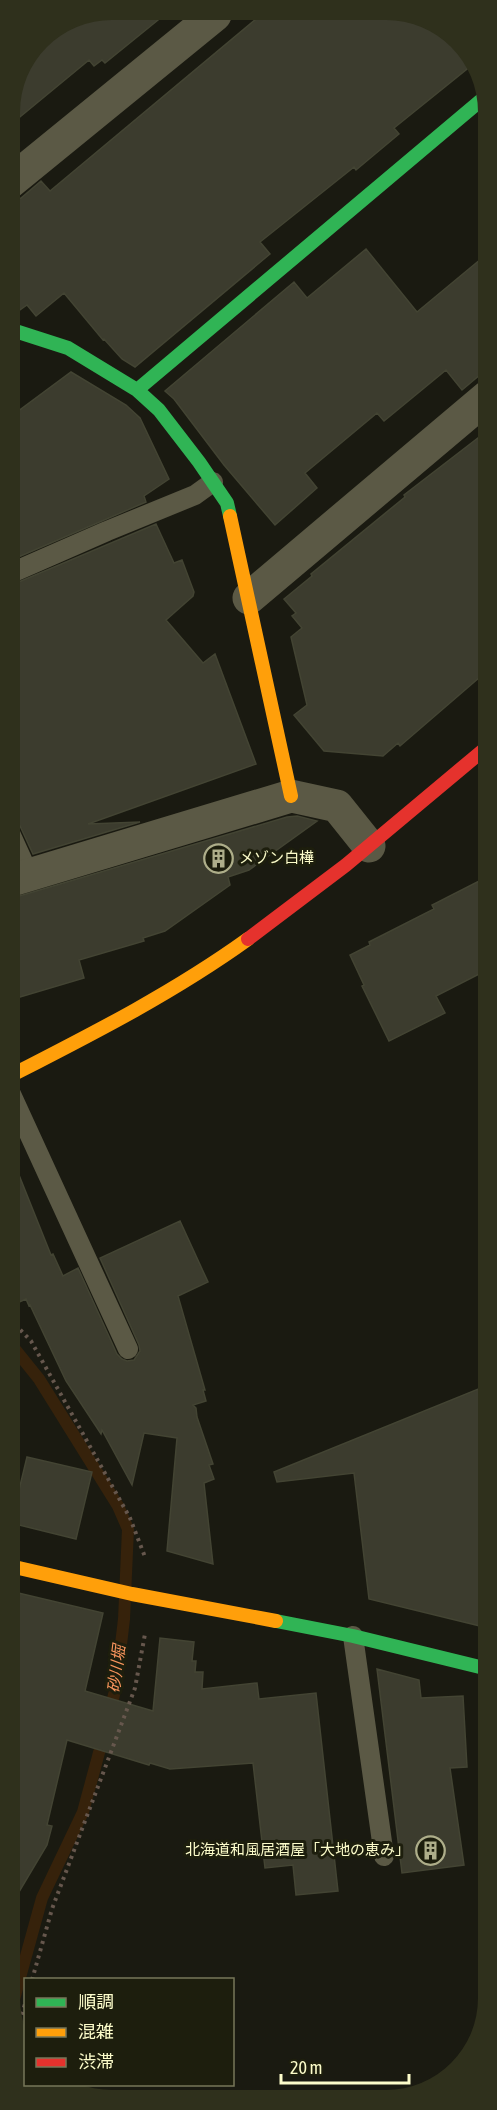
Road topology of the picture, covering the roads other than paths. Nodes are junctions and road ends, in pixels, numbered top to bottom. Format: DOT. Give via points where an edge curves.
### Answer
graph roads {
  1 [pos="208,20"];
  2 [pos="477,103"];
  3 [pos="20,174"];
  4 [pos="20,333"];
  5 [pos="137,390"];
  6 [pos="478,405"];
  7 [pos="213,482"];
  8 [pos="20,569"];
  9 [pos="249,598"];
  10 [pos="478,757"];
  11 [pos="291,796"];
  12 [pos="369,846"];
  13 [pos="20,878"];
  14 [pos="20,1071"];
  15 [pos="20,1114"];
  16 [pos="128,1349"];
  17 [pos="20,1568"];
  18 [pos="353,1636"];
  19 [pos="477,1666"];
  20 [pos="384,1856"];
  1 -- 3 [label="street"];
  2 -- 5 [label="street"];
  4 -- 5 [label="street" via="68,348"];
  5 -- 7 [label="street" via="159,410"];
  6 -- 9 [label="street"];
  7 -- 8 [label="lane" via="195,495"];
  7 -- 9 [label="street" via="227,504"];
  9 -- 11 [label="street"];
  10 -- 12 [label="street"];
  11 -- 12 [label="street" via="337,806"];
  11 -- 13 [label="street"];
  12 -- 14 [label="street" via="197,974 100,1031"];
  15 -- 16 [label="lane"];
  17 -- 18 [label="street"];
  18 -- 19 [label="street"];
  18 -- 20 [label="lane"];
}
